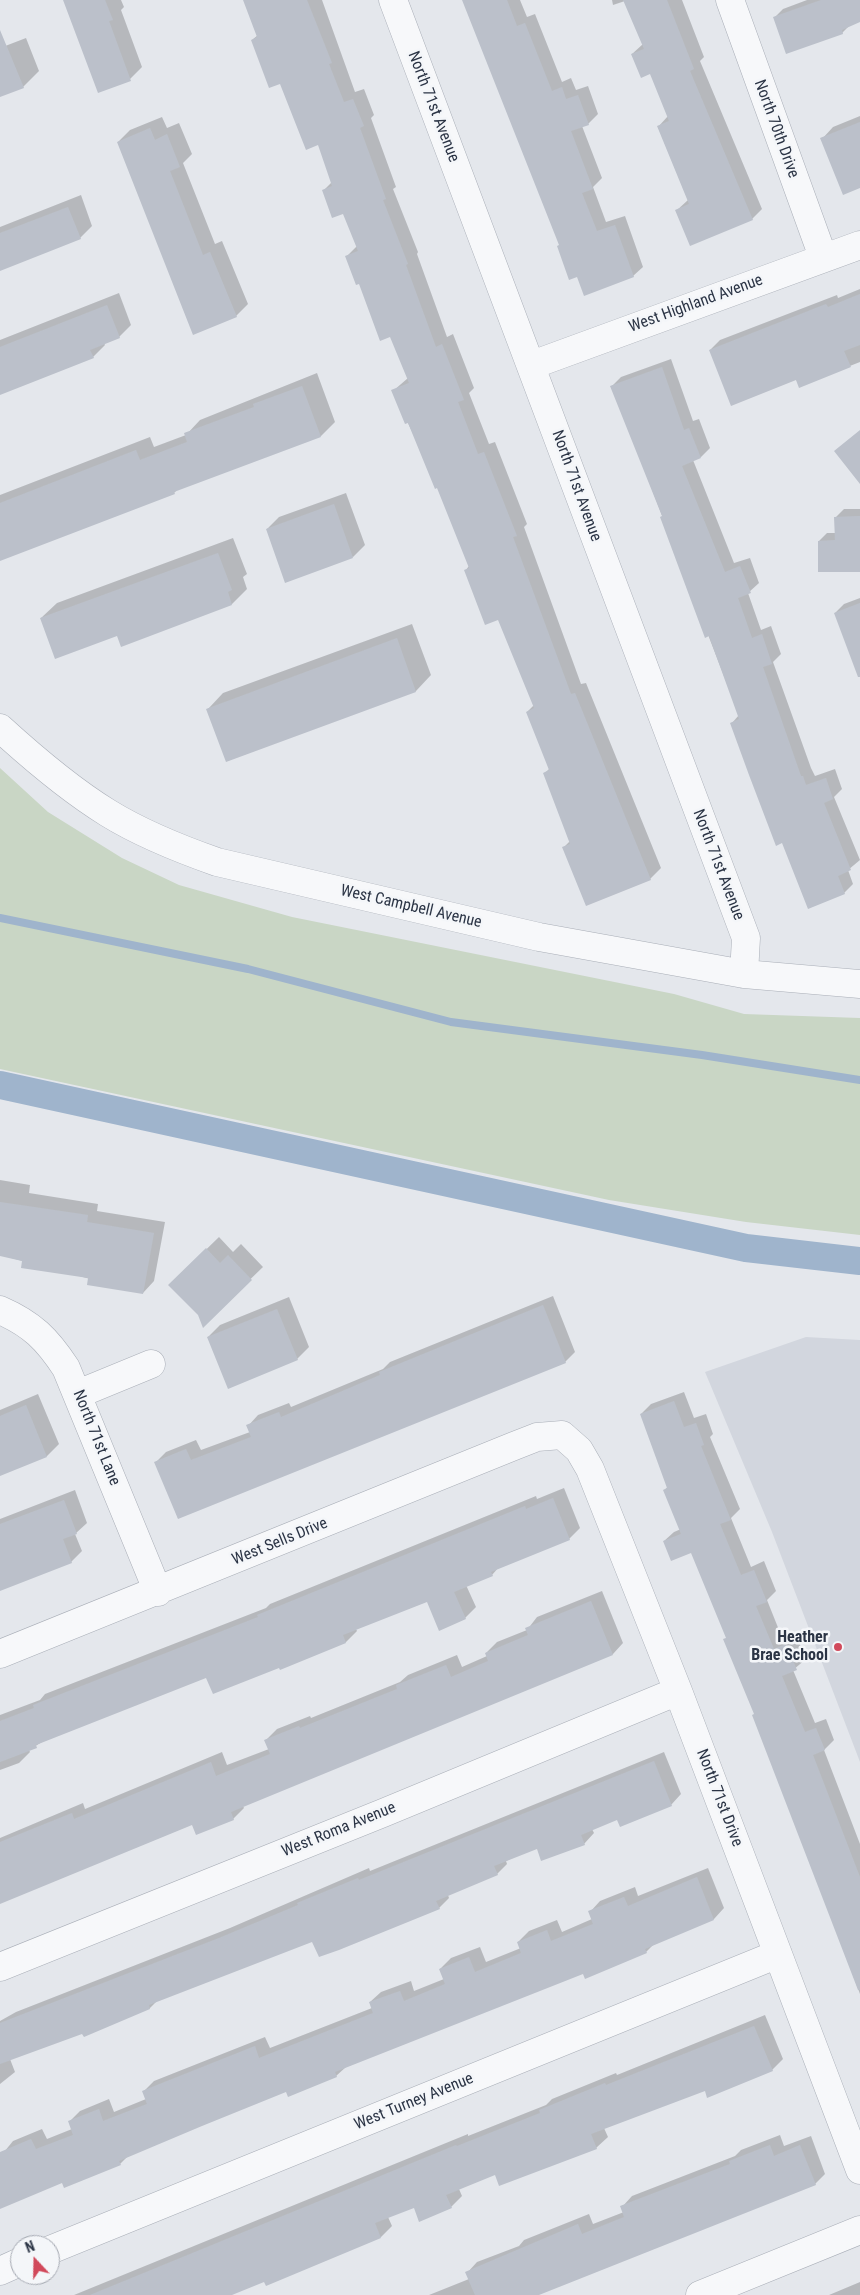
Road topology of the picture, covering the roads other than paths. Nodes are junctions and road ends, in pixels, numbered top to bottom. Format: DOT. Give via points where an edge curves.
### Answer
graph roads {
  1 [pos="393,0"];
  2 [pos="730,0"];
  3 [pos="860,244"];
  4 [pos="823,257"];
  5 [pos="532,365"];
  6 [pos="0,728"];
  7 [pos="744,974"];
  8 [pos="860,984"];
  9 [pos="0,1310"];
  10 [pos="151,1364"];
  11 [pos="78,1394"];
  12 [pos="562,1435"];
  13 [pos="158,1592"];
  14 [pos="0,1654"];
  15 [pos="678,1691"];
  16 [pos="778,1954"];
  17 [pos="0,1966"];
  18 [pos="860,2170"];
  19 [pos="860,2230"];
  20 [pos="60,2246"];
  21 [pos="700,2295"];
  1 -- 5 [label="street, North 71st Avenue"];
  2 -- 4 [label="street, North 70th Drive"];
  3 -- 4 [label="street, West Highland Avenue"];
  4 -- 5 [label="street, West Highland Avenue"];
  5 -- 7 [label="street, North 71st Avenue" via="746,938"];
  6 -- 7 [label="street, West Campbell Avenue" via="71,789 110,814 185,851 217,862 539,937"];
  7 -- 8 [label="street, West Campbell Avenue"];
  9 -- 11 [label="street, North 71st Lane" via="22,1319 46,1339 66,1368"];
  10 -- 11 [label="street"];
  11 -- 13 [label="street, North 71st Lane"];
  12 -- 13 [label="street, West Sells Drive" via="537,1438 514,1446"];
  12 -- 15 [label="street, North 71st Drive" via="579,1450 590,1469"];
  13 -- 14 [label="street, West Sells Drive"];
  15 -- 16 [label="street, North 71st Drive"];
  15 -- 17 [label="street, West Roma Avenue"];
  16 -- 18 [label="street, North 71st Drive"];
  16 -- 20 [label="street, West Turney Avenue"];
  19 -- 21 [label="street"];
}
